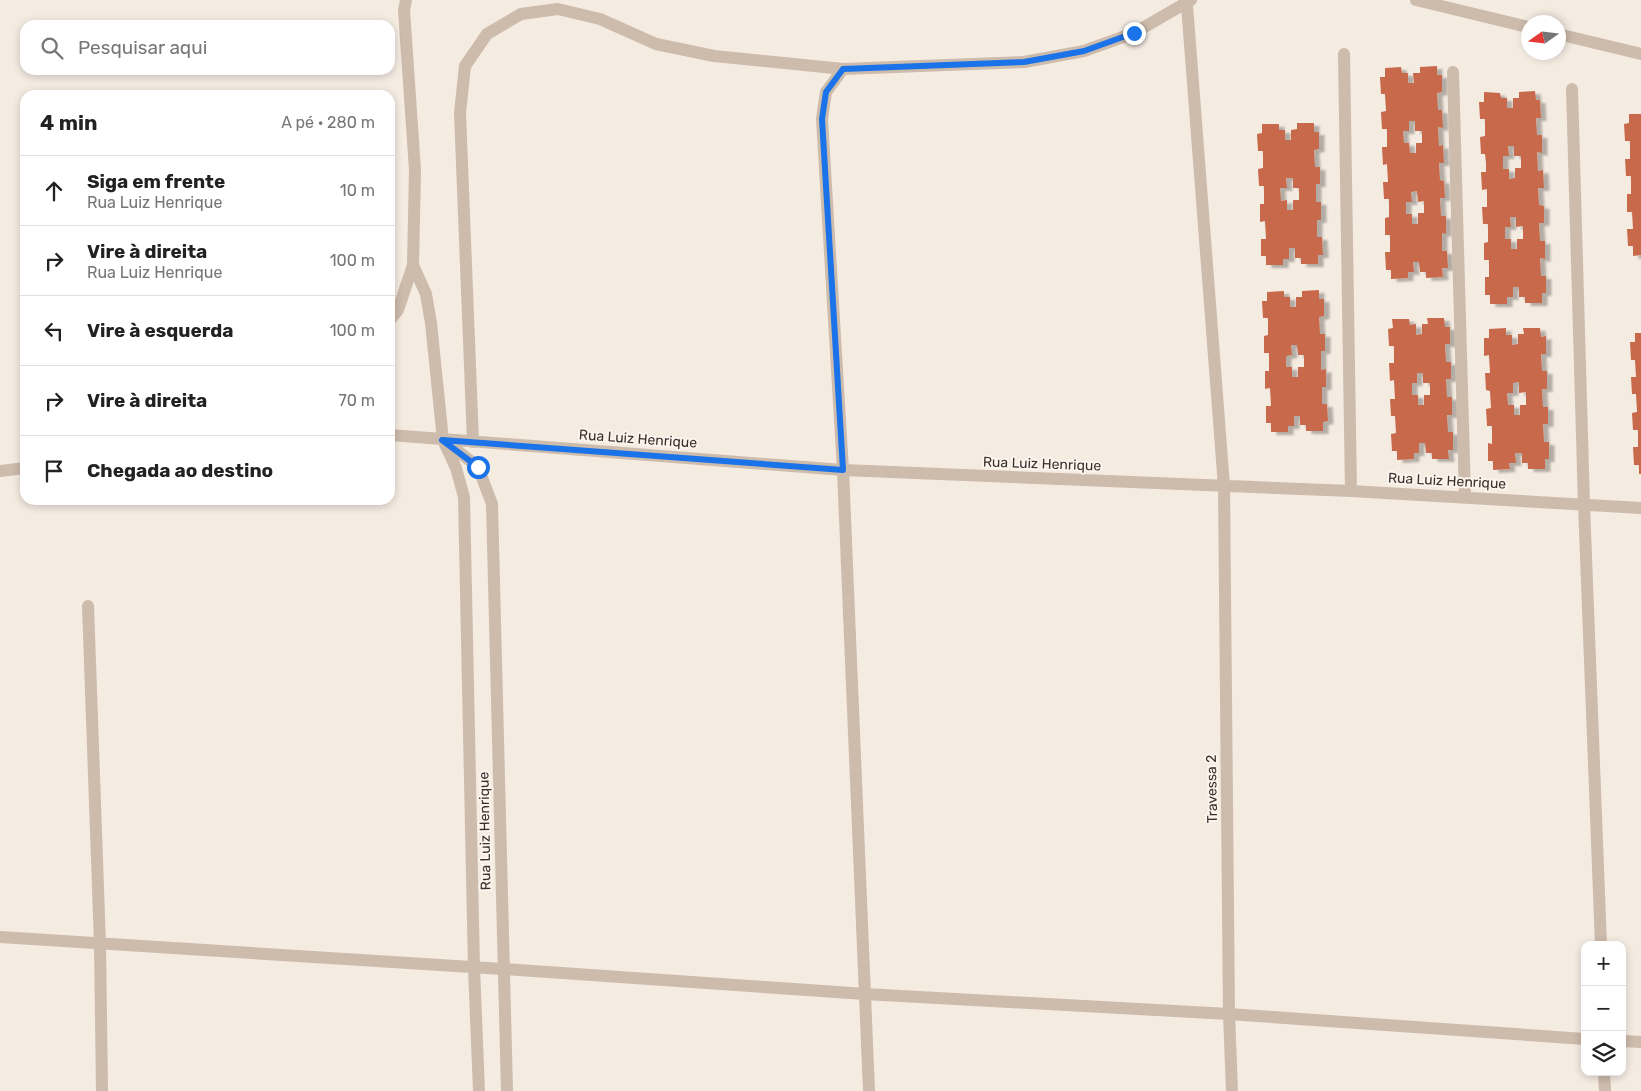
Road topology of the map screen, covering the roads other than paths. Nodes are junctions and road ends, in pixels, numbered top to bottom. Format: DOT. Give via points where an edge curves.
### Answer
graph roads {
  1 [pos="406,0"];
  2 [pos="1416,0"];
  3 [pos="1189,2"];
  4 [pos="1521,25"];
  5 [pos="1566,36"];
  6 [pos="1344,54"];
  7 [pos="1641,54"];
  8 [pos="843,69"];
  9 [pos="1453,72"];
  10 [pos="1572,88"];
  11 [pos="413,265"];
  12 [pos="395,314"];
  13 [pos="395,435"];
  14 [pos="442,440"];
  15 [pos="473,442"];
  16 [pos="20,469"];
  17 [pos="843,470"];
  18 [pos="0,471"];
  19 [pos="1224,486"];
  20 [pos="1351,491"];
  21 [pos="1465,496"];
  22 [pos="1584,505"];
  23 [pos="1641,508"];
  24 [pos="88,606"];
  25 [pos="0,937"];
  26 [pos="1600,941"];
  27 [pos="100,944"];
  28 [pos="474,968"];
  29 [pos="503,969"];
  30 [pos="865,994"];
  31 [pos="1229,1014"];
  32 [pos="1581,1038"];
  33 [pos="1626,1041"];
  34 [pos="1641,1042"];
  35 [pos="1604,1076"];
  36 [pos="102,1091"];
  37 [pos="479,1091"];
  38 [pos="507,1091"];
  39 [pos="869,1091"];
  40 [pos="1232,1091"];
  41 [pos="1605,1091"];
  1 -- 11 [label="street" via="404,10 415,170"];
  2 -- 4 [label="street"];
  3 -- 8 [label="street" via="1134,33 1084,51 1024,62"];
  3 -- 19 [label="street, Travessa 2"];
  5 -- 7 [label="street"];
  6 -- 20 [label="street"];
  8 -- 15 [label="street" via="714,56 656,44 600,19 558,8 521,14 487,34 465,66 460,113"];
  8 -- 17 [label="street" via="826,92 822,119"];
  9 -- 21 [label="street"];
  10 -- 22 [label="street"];
  11 -- 12 [label="street"];
  11 -- 14 [label="street, Rua Luiz Henrique" via="426,294 431,323"];
  13 -- 14 [label="street, Rua Luiz Henrique"];
  14 -- 15 [label="street, Rua Luiz Henrique"];
  14 -- 28 [label="street, Rua Luiz Henrique" via="456,468 464,497"];
  14 -- 29 [label="street, Rua Luiz Henrique" via="478,467 492,504"];
  15 -- 17 [label="street, Rua Luiz Henrique"];
  16 -- 18 [label="street"];
  17 -- 19 [label="street, Rua Luiz Henrique"];
  17 -- 30 [label="street"];
  19 -- 20 [label="street, Rua Luiz Henrique"];
  19 -- 31 [label="street, Travessa 2"];
  20 -- 21 [label="street, Rua Luiz Henrique"];
  21 -- 22 [label="street, Rua Luiz Henrique"];
  22 -- 23 [label="street, Rua Luiz Henrique"];
  22 -- 26 [label="street"];
  24 -- 27 [label="street"];
  25 -- 27 [label="street"];
  27 -- 28 [label="street"];
  27 -- 36 [label="street"];
  28 -- 29 [label="street"];
  28 -- 37 [label="street, Rua Luiz Henrique"];
  29 -- 30 [label="street"];
  29 -- 38 [label="street, Rua Luiz Henrique"];
  30 -- 31 [label="street"];
  30 -- 39 [label="street"];
  31 -- 32 [label="street"];
  31 -- 40 [label="street, Travessa 2"];
  33 -- 34 [label="street"];
  35 -- 41 [label="street"];
}
